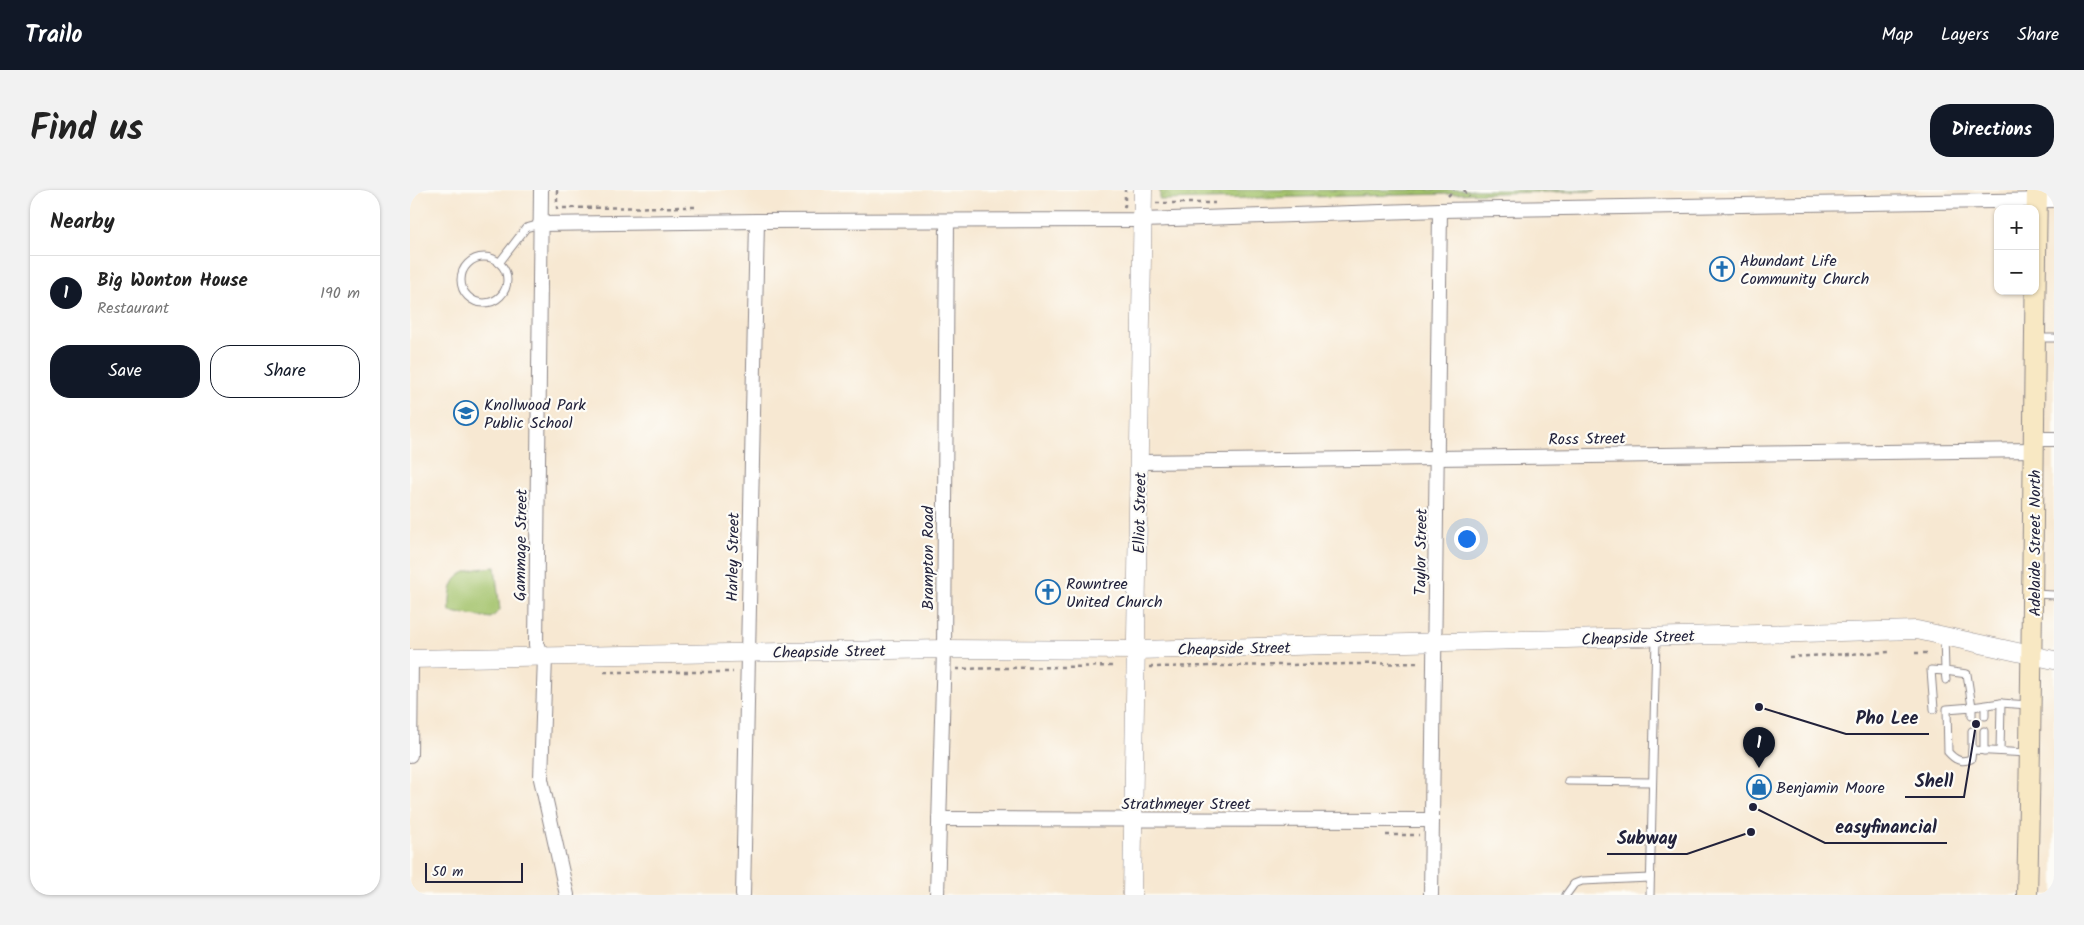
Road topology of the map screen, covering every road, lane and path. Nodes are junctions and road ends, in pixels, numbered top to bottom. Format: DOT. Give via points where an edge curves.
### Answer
graph roads {
  1 [pos="541,190"];
  2 [pos="1126,190"];
  3 [pos="1143,190"];
  4 [pos="1454,190"];
  5 [pos="1464,190"];
  6 [pos="2043,197"];
  7 [pos="1470,199"];
  8 [pos="1443,204"];
  9 [pos="1125,206"];
  10 [pos="1142,220"];
  11 [pos="757,221"];
  12 [pos="947,221"];
  13 [pos="540,224"];
  14 [pos="499,263"];
  15 [pos="2044,338"];
  16 [pos="2054,440"];
  17 [pos="2034,444"];
  18 [pos="1438,457"];
  19 [pos="1140,462"];
  20 [pos="2034,594"];
  21 [pos="2054,595"];
  22 [pos="1944,635"];
  23 [pos="1656,637"];
  24 [pos="1436,644"];
  25 [pos="944,649"];
  26 [pos="747,652"];
  27 [pos="1889,652"];
  28 [pos="1930,653"];
  29 [pos="1915,654"];
  30 [pos="2033,655"];
  31 [pos="545,656"];
  32 [pos="1789,656"];
  33 [pos="1137,658"];
  34 [pos="411,659"];
  35 [pos="2054,660"];
  36 [pos="1422,664"];
  37 [pos="954,669"];
  38 [pos="1946,671"];
  39 [pos="597,672"];
  40 [pos="733,672"];
  41 [pos="1946,680"];
  42 [pos="2001,703"];
  43 [pos="2032,705"];
  44 [pos="1985,706"];
  45 [pos="1972,707"];
  46 [pos="1934,709"];
  47 [pos="1972,716"];
  48 [pos="1984,716"];
  49 [pos="1972,731"];
  50 [pos="1984,731"];
  51 [pos="1972,750"];
  52 [pos="1984,751"];
  53 [pos="2000,751"];
  54 [pos="2031,753"];
  55 [pos="410,755"];
  56 [pos="1568,781"];
  57 [pos="1652,782"];
  58 [pos="939,819"];
  59 [pos="1133,820"];
  60 [pos="1432,820"];
  61 [pos="1650,878"];
  62 [pos="567,895"];
  63 [pos="743,895"];
  64 [pos="937,895"];
  65 [pos="1132,895"];
  66 [pos="1431,895"];
  67 [pos="1566,895"];
  68 [pos="1650,895"];
  69 [pos="2027,895"];
  1 -- 13 [label="street, Gammage Street"];
  2 -- 9 [label="path"];
  3 -- 10 [label="street, Elliot Street"];
  4 -- 8 [label="path"];
  5 -- 7 [label="path"];
  6 -- 8 [label="street"];
  6 -- 15 [label="main road, Adelaide Street North"];
  8 -- 10 [label="street"];
  8 -- 18 [label="street, Taylor Street"];
  10 -- 12 [label="street"];
  10 -- 19 [label="street, Elliot Street"];
  11 -- 12 [label="street"];
  11 -- 13 [label="street"];
  11 -- 26 [label="street, Harley Street"];
  12 -- 25 [label="street, Brampton Road"];
  13 -- 14 [label="lane" via="526,228"];
  13 -- 31 [label="street, Gammage Street" via="536,645"];
  14 -- 14 [label="lane" via="492,258 477,258 465,266 461,281 466,295 472,300 487,302 500,296 506,275"];
  15 -- 17 [label="main road, Adelaide Street North"];
  16 -- 17 [label="street, Ross Street"];
  17 -- 18 [label="street, Ross Street"];
  17 -- 20 [label="main road, Adelaide Street North"];
  18 -- 19 [label="street, Ross Street"];
  18 -- 24 [label="street, Taylor Street"];
  19 -- 33 [label="street, Elliot Street"];
  20 -- 21 [label="lane"];
  20 -- 30 [label="main road, Adelaide Street North"];
  22 -- 23 [label="street, Cheapside Street" via="1910,630"];
  22 -- 30 [label="street, Cheapside Street"];
  22 -- 38 [label="lane"];
  23 -- 24 [label="street, Cheapside Street"];
  23 -- 57 [label="lane"];
  24 -- 33 [label="street, Cheapside Street"];
  24 -- 60 [label="street, Taylor Street"];
  25 -- 26 [label="street, Cheapside Street"];
  25 -- 33 [label="street, Cheapside Street"];
  25 -- 58 [label="street, Brampton Road"];
  26 -- 31 [label="street, Cheapside Street"];
  26 -- 63 [label="street, Harley Street"];
  27 -- 32 [label="path"];
  28 -- 29 [label="path"];
  30 -- 35 [label="street, Cheapside Street"];
  30 -- 43 [label="main road, Adelaide Street North"];
  31 -- 34 [label="street, Cheapside Street"];
  31 -- 62 [label="street, Gammage Street" via="541,779"];
  33 -- 36 [label="path"];
  33 -- 37 [label="path"];
  33 -- 59 [label="street, Elliot Street"];
  34 -- 55 [label="street"];
  38 -- 41 [label="lane"];
  38 -- 45 [label="lane" via="1967,674"];
  38 -- 46 [label="lane" via="1931,670"];
  39 -- 40 [label="path"];
  42 -- 43 [label="lane"];
  42 -- 44 [label="lane"];
  42 -- 53 [label="lane"];
  43 -- 54 [label="main road, Adelaide Street North"];
  44 -- 45 [label="lane"];
  44 -- 48 [label="lane"];
  45 -- 47 [label="lane"];
  45 -- 51 [label="lane" via="1947,707 1948,752 1959,761 1966,761 1971,759"];
  49 -- 51 [label="lane"];
  50 -- 52 [label="lane"];
  51 -- 52 [label="lane"];
  52 -- 53 [label="lane"];
  53 -- 54 [label="lane"];
  54 -- 69 [label="main road, Adelaide Street North"];
  56 -- 57 [label="lane"];
  57 -- 61 [label="lane"];
  58 -- 59 [label="street, Strathmeyer Street"];
  58 -- 64 [label="street, Brampton Road"];
  59 -- 60 [label="street, Strathmeyer Street"];
  59 -- 65 [label="street, Elliot Street"];
  60 -- 66 [label="street, Taylor Street"];
  61 -- 67 [label="lane" via="1582,880 1574,884"];
  61 -- 68 [label="lane"];
}
